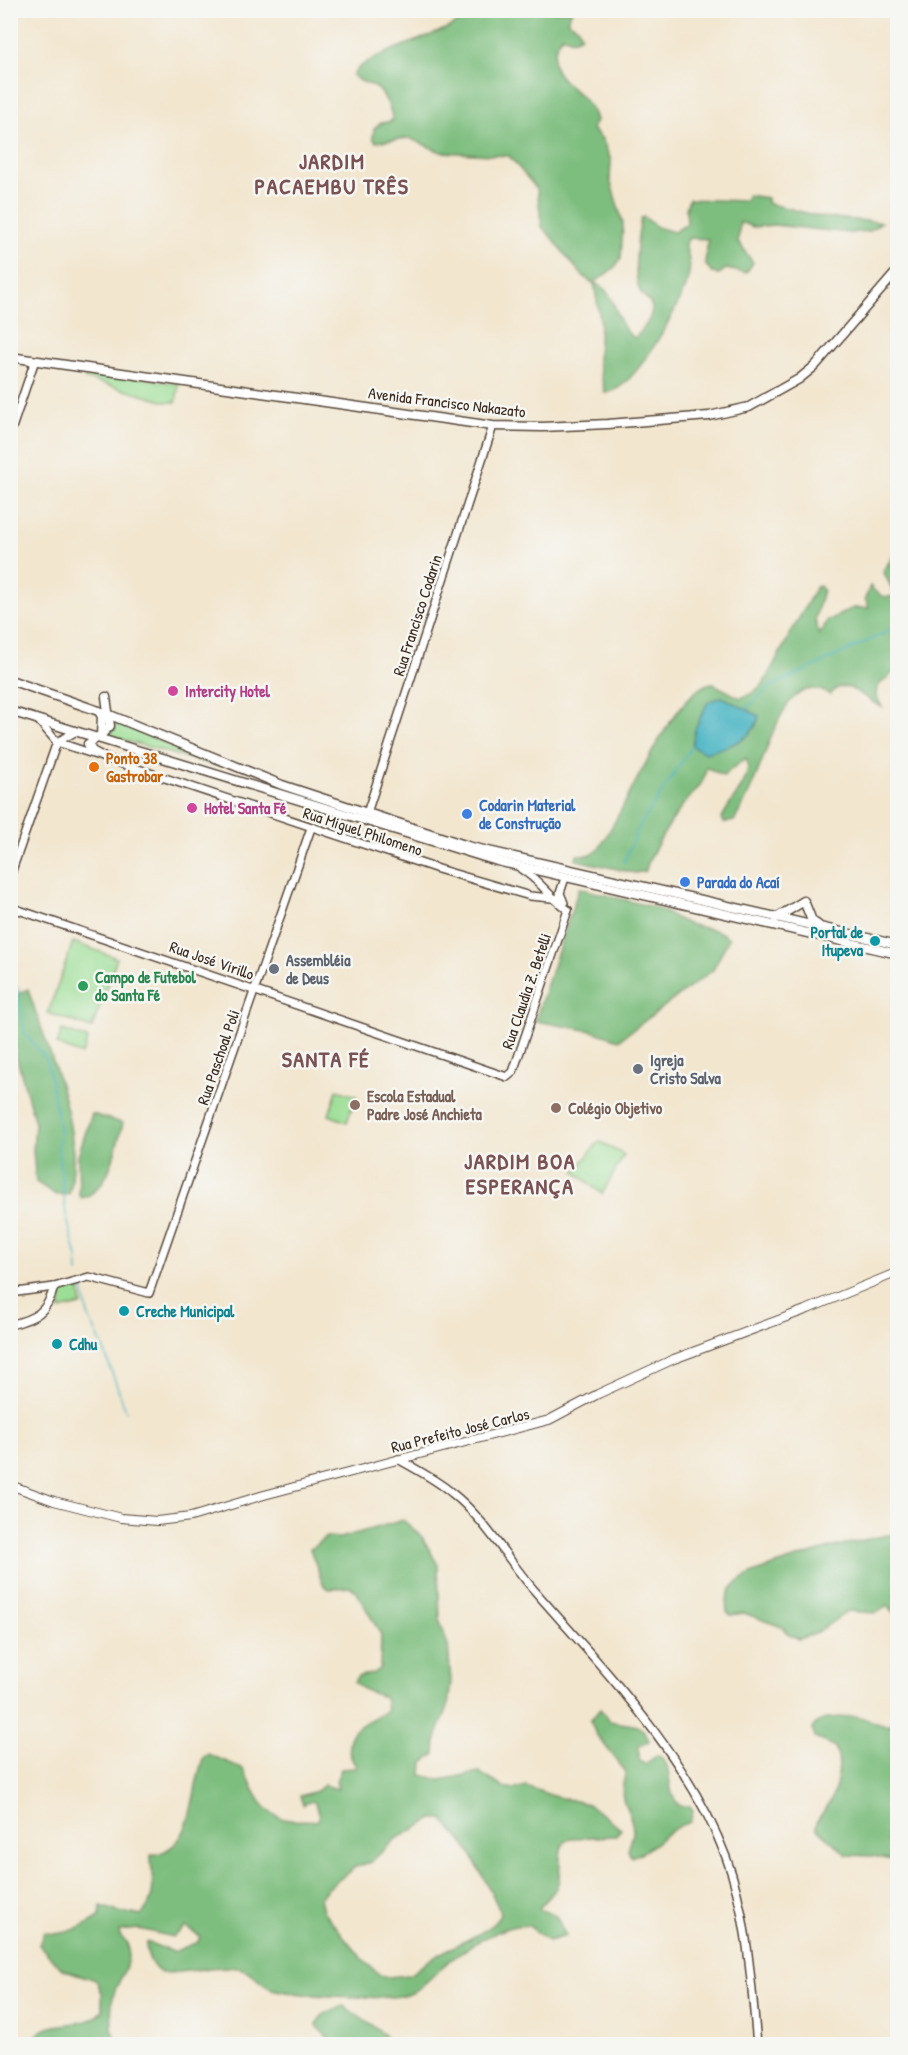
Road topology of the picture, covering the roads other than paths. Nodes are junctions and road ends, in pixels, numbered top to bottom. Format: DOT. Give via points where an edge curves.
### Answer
graph roads {
  1 [pos="897,270"];
  2 [pos="10,357"];
  3 [pos="34,360"];
  4 [pos="493,426"];
  5 [pos="10,434"];
  6 [pos="10,680"];
  7 [pos="106,697"];
  8 [pos="10,711"];
  9 [pos="99,711"];
  10 [pos="110,715"];
  11 [pos="38,720"];
  12 [pos="49,732"];
  13 [pos="75,732"];
  14 [pos="42,737"];
  15 [pos="98,737"];
  16 [pos="57,742"];
  17 [pos="103,757"];
  18 [pos="367,813"];
  19 [pos="310,828"];
  20 [pos="515,865"];
  21 [pos="10,876"];
  22 [pos="565,878"];
  23 [pos="558,900"];
  24 [pos="10,907"];
  25 [pos="776,918"];
  26 [pos="822,928"];
  27 [pos="897,945"];
  28 [pos="897,954"];
  29 [pos="256,990"];
  30 [pos="507,1077"];
  31 [pos="897,1272"];
  32 [pos="54,1287"];
  33 [pos="10,1293"];
  34 [pos="10,1325"];
  35 [pos="398,1459"];
  36 [pos="10,1485"];
  37 [pos="757,2044"];
  1 -- 4 [label="main road, Avenida Francisco Nakazato" via="815,366 799,380 749,407 709,416 608,424"];
  2 -- 3 [label="main road, Avenida Francisco Nakazato"];
  3 -- 4 [label="main road, Avenida Francisco Nakazato"];
  3 -- 5 [label="street"];
  4 -- 18 [label="street, Rua Francisco Codarin"];
  6 -- 9 [label="main road"];
  7 -- 10 [label="main road"];
  8 -- 11 [label="main road"];
  9 -- 10 [label="main road"];
  9 -- 15 [label="main road" via="102,717"];
  10 -- 15 [label="main road" via="110,726"];
  10 -- 18 [label="main road" via="282,785"];
  11 -- 12 [label="street"];
  11 -- 13 [label="main road"];
  12 -- 14 [label="street"];
  12 -- 16 [label="street"];
  13 -- 15 [label="main road"];
  13 -- 16 [label="street"];
  15 -- 17 [label="main road" via="88,744 89,748"];
  15 -- 20 [label="main road"];
  16 -- 17 [label="street, Rua Miguel Philomeno"];
  16 -- 21 [label="street"];
  17 -- 19 [label="street, Rua Miguel Philomeno"];
  18 -- 25 [label="main road" via="471,847"];
  19 -- 23 [label="street, Rua Miguel Philomeno" via="438,869"];
  19 -- 29 [label="street, Rua Paschoal Poli"];
  20 -- 22 [label="main road"];
  20 -- 23 [label="street" via="534,876"];
  22 -- 23 [label="street"];
  22 -- 28 [label="main road"];
  23 -- 30 [label="street, Rua Claudia Z. Betelli" via="568,910 513,1072"];
  24 -- 29 [label="street, Rua José Virillo"];
  25 -- 26 [label="main road"];
  25 -- 26 [label="main road" via="804,901 812,921"];
  26 -- 27 [label="main road"];
  29 -- 30 [label="street, Rua José Virillo"];
  29 -- 32 [label="street, Rua Paschoal Poli" via="149,1293 89,1277"];
  31 -- 35 [label="main road, Rua Prefeito José Carlos" via="674,1359 549,1420"];
  32 -- 33 [label="street"];
  32 -- 34 [label="street" via="44,1312"];
  35 -- 36 [label="main road, Rua Prefeito José Carlos" via="207,1513 157,1521 54,1502"];
  35 -- 37 [label="street" via="452,1492 471,1512 635,1706 700,1800 726,1858 739,1901"];
}
